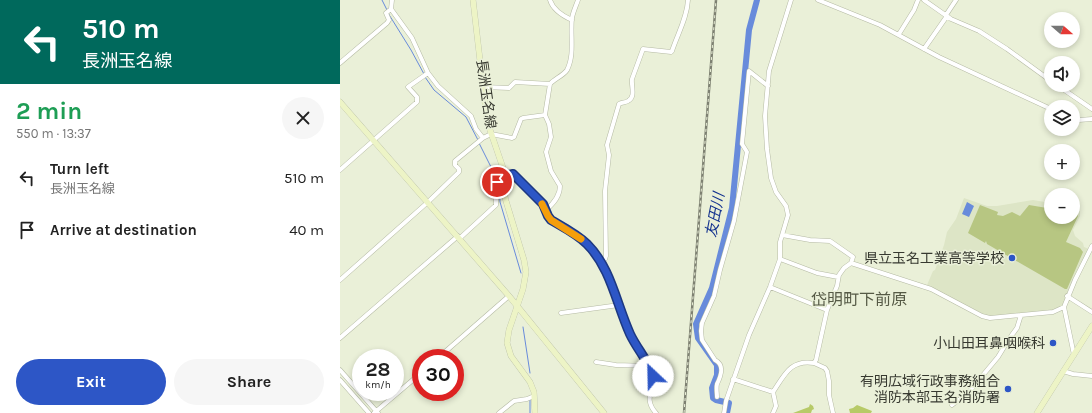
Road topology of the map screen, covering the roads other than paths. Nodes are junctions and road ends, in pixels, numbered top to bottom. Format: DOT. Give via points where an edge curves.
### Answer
graph roads {
  1 [pos="392,0"];
  2 [pos="473,0"];
  3 [pos="550,0"];
  4 [pos="578,0"];
  5 [pos="688,0"];
  6 [pos="791,0"];
  7 [pos="818,0"];
  8 [pos="918,0"];
  9 [pos="924,0"];
  10 [pos="956,0"];
  11 [pos="389,11"];
  12 [pos="946,16"];
  13 [pos="572,20"];
  14 [pos="899,34"];
  15 [pos="924,49"];
  16 [pos="340,63"];
  17 [pos="426,75"];
  18 [pos="1044,76"];
  19 [pos="550,84"];
  20 [pos="484,86"];
  21 [pos="768,86"];
  22 [pos="1068,92"];
  23 [pos="340,102"];
  24 [pos="1044,106"];
  25 [pos="1092,109"];
  26 [pos="545,115"];
  27 [pos="1092,118"];
  28 [pos="1080,119"];
  29 [pos="491,134"];
  30 [pos="372,140"];
  31 [pos="480,140"];
  32 [pos="340,170"];
  33 [pos="501,180"];
  34 [pos="428,202"];
  35 [pos="546,210"];
  36 [pos="782,235"];
  37 [pos="459,237"];
  38 [pos="1092,246"];
  39 [pos="780,259"];
  40 [pos="601,261"];
  41 [pos="851,263"];
  42 [pos="838,277"];
  43 [pos="340,280"];
  44 [pos="770,287"];
  45 [pos="509,296"];
  46 [pos="1068,296"];
  47 [pos="619,305"];
  48 [pos="517,306"];
  49 [pos="1064,307"];
  50 [pos="827,310"];
  51 [pos="1092,312"];
  52 [pos="561,313"];
  53 [pos="1021,315"];
  54 [pos="1092,326"];
  55 [pos="1090,332"];
  56 [pos="340,338"];
  57 [pos="448,349"];
  58 [pos="1074,355"];
  59 [pos="596,362"];
  60 [pos="814,363"];
  61 [pos="649,366"];
  62 [pos="340,370"];
  63 [pos="1064,371"];
  64 [pos="1092,376"];
  65 [pos="733,379"];
  66 [pos="340,380"];
  67 [pos="412,381"];
  68 [pos="773,392"];
  69 [pos="534,396"];
  70 [pos="717,397"];
  71 [pos="952,405"];
  72 [pos="376,412"];
  73 [pos="369,413"];
  74 [pos="499,413"];
  75 [pos="535,413"];
  76 [pos="604,413"];
  77 [pos="656,413"];
  78 [pos="724,413"];
  79 [pos="773,413"];
  80 [pos="833,413"];
  81 [pos="1037,413"];
  1 -- 11 [label="street"];
  2 -- 20 [label="main road, 長洲玉名線"];
  3 -- 13 [label="street" via="555,9"];
  4 -- 13 [label="street"];
  5 -- 40 [label="street" via="685,20 672,51 643,49 632,79 631,98 619,104 607,145 609,155 605,191 606,256"];
  6 -- 21 [label="street" via="771,62"];
  7 -- 14 [label="street"];
  8 -- 14 [label="street"];
  9 -- 12 [label="street"];
  10 -- 12 [label="street"];
  11 -- 16 [label="street" via="387,23"];
  11 -- 17 [label="street" via="412,38"];
  12 -- 15 [label="street"];
  12 -- 18 [label="street" via="979,31"];
  13 -- 19 [label="street" via="571,51 567,70"];
  14 -- 15 [label="street"];
  15 -- 24 [label="street"];
  17 -- 30 [label="street" via="408,87 417,97 417,102"];
  17 -- 31 [label="street" via="471,116"];
  19 -- 20 [label="street" via="515,82 509,88"];
  19 -- 26 [label="street"];
  20 -- 29 [label="main road, 長洲玉名線" via="487,121"];
  21 -- 36 [label="street" via="765,116 769,168 774,187 788,211"];
  21 -- 70 [label="street" via="748,71 742,144 747,152 734,221 714,296 702,323 702,340 722,370 716,389"];
  22 -- 25 [label="street"];
  23 -- 30 [label="main road"];
  26 -- 29 [label="street" via="521,119 512,138"];
  26 -- 35 [label="street" via="551,137 546,152 548,163 560,186 558,196"];
  27 -- 28 [label="street"];
  29 -- 31 [label="street"];
  29 -- 33 [label="main road, 長洲玉名線" via="502,168"];
  30 -- 32 [label="street"];
  30 -- 34 [label="main road"];
  31 -- 34 [label="street" via="456,161 455,165 459,172"];
  33 -- 35 [label="street" via="513,174"];
  33 -- 37 [label="street" via="496,183 496,206"];
  33 -- 48 [label="main road, 長洲玉名線" via="526,272"];
  34 -- 37 [label="main road"];
  34 -- 43 [label="street"];
  35 -- 40 [label="street" via="551,220 586,243"];
  36 -- 39 [label="street"];
  36 -- 41 [label="street" via="830,241 854,257"];
  37 -- 45 [label="main road"];
  37 -- 56 [label="street"];
  38 -- 46 [label="street"];
  39 -- 42 [label="street" via="817,273"];
  39 -- 44 [label="street"];
  40 -- 47 [label="street"];
  41 -- 42 [label="street"];
  41 -- 53 [label="street" via="930,289 982,316 995,318"];
  42 -- 50 [label="street"];
  44 -- 50 [label="street"];
  44 -- 65 [label="street"];
  45 -- 48 [label="main road"];
  45 -- 57 [label="street"];
  46 -- 49 [label="street"];
  46 -- 51 [label="street"];
  47 -- 52 [label="street"];
  47 -- 61 [label="street" via="630,335"];
  48 -- 69 [label="main road, 長洲玉名線" via="509,330 508,343 511,356 530,382"];
  48 -- 76 [label="main road"];
  49 -- 53 [label="street" via="1053,312"];
  49 -- 58 [label="street"];
  50 -- 60 [label="street"];
  53 -- 71 [label="street" via="1017,328 998,357 968,393"];
  54 -- 55 [label="main road"];
  55 -- 58 [label="main road"];
  58 -- 63 [label="main road"];
  59 -- 61 [label="street"];
  60 -- 68 [label="street" via="808,362 792,367 785,372"];
  60 -- 80 [label="street" via="825,368 827,372"];
  61 -- 77 [label="street" via="653,376 649,396 652,409"];
  62 -- 72 [label="street"];
  63 -- 64 [label="street"];
  63 -- 81 [label="main road"];
  65 -- 68 [label="street"];
  65 -- 78 [label="street"];
  66 -- 73 [label="street"];
  67 -- 72 [label="street"];
  68 -- 79 [label="street" via="776,406"];
  69 -- 74 [label="street" via="514,401"];
  69 -- 75 [label="main road, 長洲玉名線"];
}
